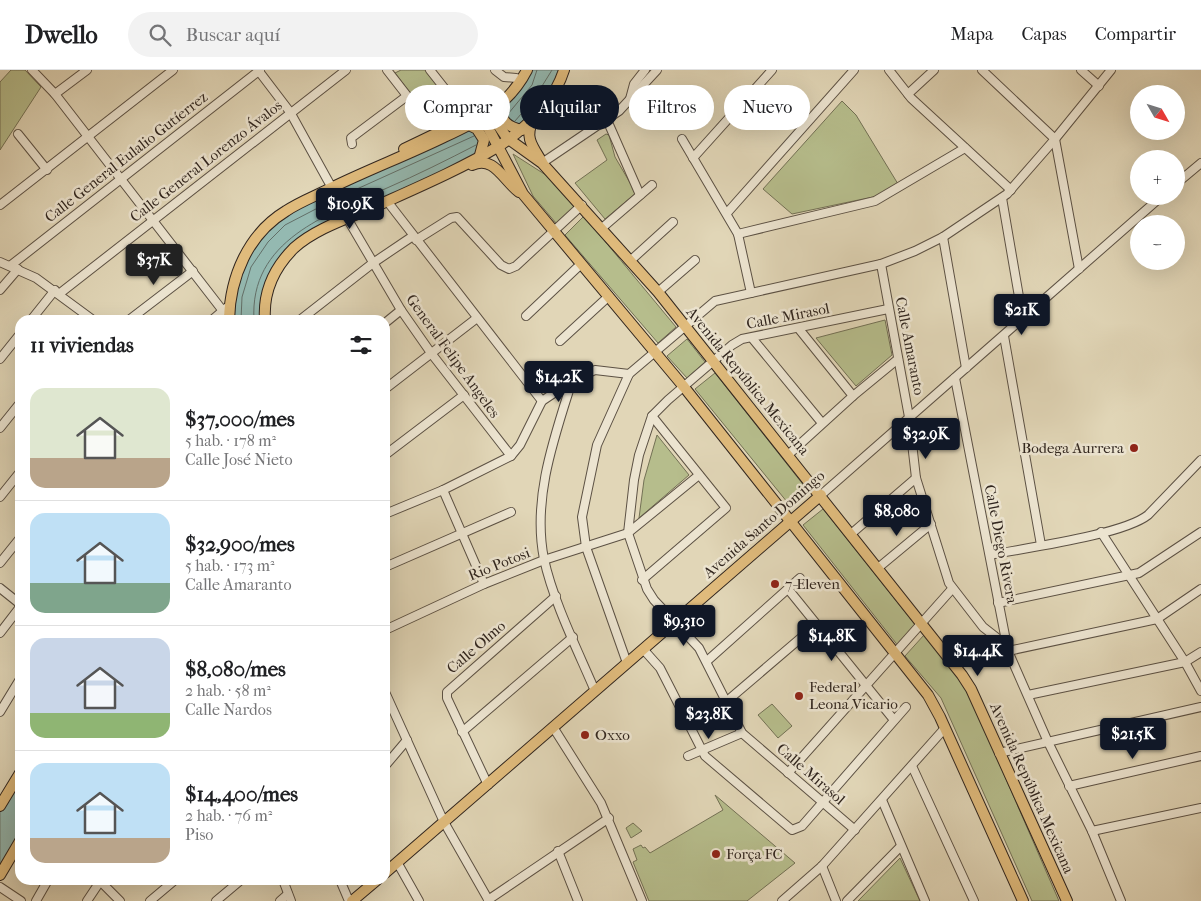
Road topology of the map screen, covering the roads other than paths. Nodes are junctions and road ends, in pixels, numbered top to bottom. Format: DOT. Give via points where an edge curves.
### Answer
graph roads {
  1 [pos="32,70"];
  2 [pos="87,70"];
  3 [pos="259,70"];
  4 [pos="346,70"];
  5 [pos="388,70"];
  6 [pos="430,70"];
  7 [pos="495,70"];
  8 [pos="527,70"];
  9 [pos="564,70"];
  10 [pos="645,70"];
  11 [pos="657,70"];
  12 [pos="772,70"];
  13 [pos="854,70"];
  14 [pos="888,70"];
  15 [pos="934,70"];
  16 [pos="982,70"];
  17 [pos="1081,70"];
  18 [pos="1111,70"];
  19 [pos="168,71"];
  20 [pos="519,74"];
  21 [pos="442,85"];
  22 [pos="556,85"];
  23 [pos="634,85"];
  24 [pos="643,85"];
  25 [pos="1099,86"];
  26 [pos="510,91"];
  27 [pos="405,93"];
  28 [pos="55,94"];
  29 [pos="908,94"];
  30 [pos="405,98"];
  31 [pos="629,100"];
  32 [pos="619,109"];
  33 [pos="290,112"];
  34 [pos="510,124"];
  35 [pos="520,127"];
  36 [pos="517,129"];
  37 [pos="462,130"];
  38 [pos="475,130"];
  39 [pos="498,130"];
  40 [pos="530,130"];
  41 [pos="592,130"];
  42 [pos="611,130"];
  43 [pos="18,134"];
  44 [pos="89,137"];
  45 [pos="682,139"];
  46 [pos="1055,139"];
  47 [pos="351,141"];
  48 [pos="502,141"];
  49 [pos="965,148"];
  50 [pos="482,152"];
  51 [pos="693,158"];
  52 [pos="542,163"];
  53 [pos="1201,163"];
  54 [pos="381,165"];
  55 [pos="456,168"];
  56 [pos="48,170"];
  57 [pos="1185,176"];
  58 [pos="121,178"];
  59 [pos="652,186"];
  60 [pos="332,188"];
  61 [pos="1011,190"];
  62 [pos="523,194"];
  63 [pos="640,196"];
  64 [pos="1002,198"];
  65 [pos="387,201"];
  66 [pos="0,205"];
  67 [pos="582,205"];
  68 [pos="1152,205"];
  69 [pos="727,213"];
  70 [pos="347,218"];
  71 [pos="153,220"];
  72 [pos="673,222"];
  73 [pos="602,228"];
  74 [pos="553,231"];
  75 [pos="738,234"];
  76 [pos="943,237"];
  77 [pos="415,238"];
  78 [pos="695,260"];
  79 [pos="630,261"];
  80 [pos="0,262"];
  81 [pos="373,263"];
  82 [pos="581,264"];
  83 [pos="881,264"];
  84 [pos="14,267"];
  85 [pos="1080,269"];
  86 [pos="193,271"];
  87 [pos="0,290"];
  88 [pos="57,292"];
  89 [pos="658,292"];
  90 [pos="751,293"];
  91 [pos="609,296"];
  92 [pos="226,308"];
  93 [pos="888,309"];
  94 [pos="401,310"];
  95 [pos="36,315"];
  96 [pos="85,315"];
  97 [pos="136,315"];
  98 [pos="218,315"];
  99 [pos="228,315"];
  100 [pos="265,315"];
  101 [pos="306,315"];
  102 [pos="526,316"];
  103 [pos="477,318"];
  104 [pos="390,319"];
  105 [pos="1023,320"];
  106 [pos="686,327"];
  107 [pos="799,329"];
  108 [pos="1004,336"];
  109 [pos="752,338"];
  110 [pos="15,340"];
  111 [pos="560,341"];
  112 [pos="656,352"];
  113 [pos="431,353"];
  114 [pos="0,359"];
  115 [pos="898,359"];
  116 [pos="714,360"];
  117 [pos="966,368"];
  118 [pos="629,374"];
  119 [pos="955,378"];
  120 [pos="572,381"];
  121 [pos="390,385"];
  122 [pos="684,386"];
  123 [pos="464,395"];
  124 [pos="852,396"];
  125 [pos="542,401"];
  126 [pos="15,409"];
  127 [pos="652,416"];
  128 [pos="909,417"];
  129 [pos="822,423"];
  130 [pos="0,428"];
  131 [pos="390,451"];
  132 [pos="788,455"];
  133 [pos="511,456"];
  134 [pos="1201,460"];
  135 [pos="700,475"];
  136 [pos="15,478"];
  137 [pos="916,478"];
  138 [pos="443,490"];
  139 [pos="821,495"];
  140 [pos="0,497"];
  141 [pos="390,512"];
  142 [pos="511,512"];
  143 [pos="790,521"];
  144 [pos="931,524"];
  145 [pos="1101,532"];
  146 [pos="1201,532"];
  147 [pos="628,533"];
  148 [pos="462,534"];
  149 [pos="851,534"];
  150 [pos="15,544"];
  151 [pos="1041,545"];
  152 [pos="586,547"];
  153 [pos="990,555"];
  154 [pos="544,560"];
  155 [pos="0,563"];
  156 [pos="390,565"];
  157 [pos="878,568"];
  158 [pos="1129,576"];
  159 [pos="800,578"];
  160 [pos="642,580"];
  161 [pos="484,584"];
  162 [pos="0,588"];
  163 [pos="788,589"];
  164 [pos="952,589"];
  165 [pos="1201,589"];
  166 [pos="556,596"];
  167 [pos="15,601"];
  168 [pos="998,602"];
  169 [pos="15,612"];
  170 [pos="1157,619"];
  171 [pos="675,621"];
  172 [pos="922,623"];
  173 [pos="816,625"];
  174 [pos="390,628"];
  175 [pos="0,633"];
  176 [pos="573,636"];
  177 [pos="1007,648"];
  178 [pos="643,649"];
  179 [pos="1201,652"];
  180 [pos="895,653"];
  181 [pos="707,661"];
  182 [pos="627,662"];
  183 [pos="1185,662"];
  184 [pos="866,686"];
  185 [pos="15,687"];
  186 [pos="595,691"];
  187 [pos="1201,691"];
  188 [pos="1028,695"];
  189 [pos="727,702"];
  190 [pos="390,704"];
  191 [pos="1201,707"];
  192 [pos="906,708"];
  193 [pos="0,712"];
  194 [pos="894,720"];
  195 [pos="553,727"];
  196 [pos="945,728"];
  197 [pos="462,732"];
  198 [pos="742,733"];
  199 [pos="407,740"];
  200 [pos="1048,742"];
  201 [pos="702,750"];
  202 [pos="999,753"];
  203 [pos="688,756"];
  204 [pos="1201,756"];
  205 [pos="390,760"];
  206 [pos="912,766"];
  207 [pos="788,773"];
  208 [pos="15,781"];
  209 [pos="488,785"];
  210 [pos="1069,786"];
  211 [pos="882,800"];
  212 [pos="822,802"];
  213 [pos="0,806"];
  214 [pos="1201,808"];
  215 [pos="609,818"];
  216 [pos="444,822"];
  217 [pos="855,830"];
  218 [pos="1092,831"];
  219 [pos="901,846"];
  220 [pos="15,848"];
  221 [pos="558,851"];
  222 [pos="397,862"];
  223 [pos="4,864"];
  224 [pos="822,866"];
  225 [pos="390,868"];
  226 [pos="0,875"];
  227 [pos="45,885"];
  228 [pos="98,885"];
  229 [pos="106,885"];
  230 [pos="169,885"];
  231 [pos="235,885"];
  232 [pos="285,885"];
  233 [pos="343,885"];
  234 [pos="371,885"];
  235 [pos="0,888"];
  236 [pos="290,897"];
  237 [pos="787,900"];
  238 [pos="21,901"];
  239 [pos="36,901"];
  240 [pos="87,901"];
  241 [pos="120,901"];
  242 [pos="150,901"];
  243 [pos="216,901"];
  244 [pos="280,901"];
  245 [pos="351,901"];
  246 [pos="419,901"];
  247 [pos="488,901"];
  248 [pos="578,901"];
  249 [pos="642,901"];
  250 [pos="836,901"];
  251 [pos="847,901"];
  252 [pos="925,901"];
  253 [pos="974,901"];
  254 [pos="1023,901"];
  255 [pos="1067,901"];
  256 [pos="1121,901"];
  1 -- 28 [label="street"];
  2 -- 28 [label="street"];
  3 -- 33 [label="street"];
  3 -- 58 [label="street, Calle General Eulalio Gutíerrez"];
  4 -- 33 [label="street, Calle General Lorenzo Ávalos"];
  5 -- 27 [label="street"];
  6 -- 21 [label="street"];
  7 -- 20 [label="street" via="504,77"];
  8 -- 26 [label="main road"];
  9 -- 22 [label="main road"];
  10 -- 23 [label="street"];
  11 -- 24 [label="street"];
  12 -- 51 [label="street"];
  13 -- 69 [label="street"];
  14 -- 29 [label="street"];
  15 -- 29 [label="street"];
  16 -- 46 [label="street"];
  17 -- 25 [label="street"];
  18 -- 25 [label="street"];
  19 -- 44 [label="street"];
  20 -- 54 [label="main road" via="500,98 482,111 417,142"];
  25 -- 46 [label="street"];
  28 -- 44 [label="street"];
  29 -- 49 [label="street"];
  30 -- 47 [label="street"];
  31 -- 32 [label="street"];
  33 -- 60 [label="street"];
  33 -- 71 [label="street, Calle General Lorenzo Ávalos"];
  34 -- 36 [label="main road"];
  35 -- 36 [label="main road"];
  36 -- 48 [label="main road"];
  37 -- 54 [label="main road"];
  38 -- 50 [label="main road" via="484,140"];
  39 -- 48 [label="main road, Avenida República Mexicana"];
  40 -- 52 [label="main road" via="528,135"];
  41 -- 52 [label="street"];
  42 -- 63 [label="street"];
  43 -- 56 [label="street"];
  44 -- 56 [label="street"];
  44 -- 58 [label="street"];
  45 -- 51 [label="street"];
  46 -- 61 [label="street"];
  46 -- 85 [label="street"];
  48 -- 50 [label="main road"];
  48 -- 52 [label="main road, Avenida República Mexicana"];
  48 -- 62 [label="main road, Avenida República Mexicana"];
  49 -- 61 [label="street"];
  49 -- 75 [label="street" via="875,201"];
  50 -- 55 [label="main road"];
  51 -- 69 [label="street"];
  52 -- 67 [label="main road, Avenida República Mexicana"];
  53 -- 57 [label="street"];
  54 -- 60 [label="main road"];
  55 -- 62 [label="main road" via="484,161"];
  55 -- 65 [label="main road"];
  56 -- 66 [label="street"];
  58 -- 71 [label="street"];
  58 -- 84 [label="street, Calle General Eulalio Gutíerrez"];
  59 -- 63 [label="street"];
  60 -- 92 [label="main road" via="286,210 260,235 237,270"];
  61 -- 64 [label="street"];
  62 -- 74 [label="main road, Avenida República Mexicana"];
  63 -- 73 [label="street"];
  64 -- 76 [label="street"];
  64 -- 105 [label="street"];
  65 -- 70 [label="main road"];
  65 -- 77 [label="street"];
  67 -- 73 [label="main road, Avenida República Mexicana"];
  67 -- 74 [label="street"];
  68 -- 85 [label="street, Avenida Santo Domingo"];
  69 -- 75 [label="street"];
  70 -- 81 [label="street, General Felipe Angeles"];
  70 -- 100 [label="main road" via="309,238 286,257 267,294"];
  71 -- 86 [label="street"];
  71 -- 88 [label="street, Calle General Lorenzo Ávalos"];
  72 -- 79 [label="street"];
  73 -- 79 [label="main road, Avenida República Mexicana"];
  74 -- 77 [label="street" via="509,269 501,266 457,217"];
  74 -- 82 [label="main road, Avenida República Mexicana"];
  75 -- 90 [label="street"];
  76 -- 83 [label="street"];
  76 -- 117 [label="street"];
  77 -- 81 [label="street"];
  77 -- 103 [label="street"];
  78 -- 89 [label="street"];
  79 -- 89 [label="main road, Avenida República Mexicana"];
  80 -- 84 [label="street"];
  81 -- 94 [label="street, General Felipe Angeles"];
  81 -- 101 [label="street"];
  82 -- 91 [label="main road, Avenida República Mexicana"];
  82 -- 102 [label="street"];
  83 -- 90 [label="street"];
  83 -- 93 [label="street, Calle Amaranto"];
  84 -- 87 [label="street, Calle General Eulalio Gutíerrez"];
  84 -- 88 [label="street"];
  85 -- 105 [label="street, Avenida Santo Domingo"];
  86 -- 92 [label="street"];
  86 -- 97 [label="street"];
  88 -- 95 [label="street, Calle General Lorenzo Ávalos"];
  88 -- 96 [label="street"];
  89 -- 106 [label="main road, Avenida República Mexicana"];
  90 -- 106 [label="street" via="715,301"];
  91 -- 111 [label="street"];
  91 -- 112 [label="main road, Avenida República Mexicana"];
  92 -- 98 [label="street"];
  92 -- 99 [label="main road"];
  93 -- 107 [label="street, Calle Mirasol"];
  93 -- 115 [label="street, Calle Amaranto"];
  94 -- 104 [label="street"];
  94 -- 113 [label="street, General Felipe Angeles"];
  103 -- 113 [label="street"];
  103 -- 125 [label="street"];
  105 -- 108 [label="street, Avenida Santo Domingo"];
  106 -- 112 [label="street"];
  106 -- 116 [label="main road, Avenida República Mexicana"];
  107 -- 109 [label="street, Calle Mirasol"];
  107 -- 124 [label="street"];
  108 -- 117 [label="street, Avenida Santo Domingo"];
  108 -- 151 [label="street"];
  109 -- 116 [label="street, Calle Mirasol" via="737,342"];
  109 -- 129 [label="street"];
  110 -- 114 [label="street"];
  112 -- 118 [label="street"];
  112 -- 122 [label="main road, Avenida República Mexicana"];
  113 -- 121 [label="street"];
  113 -- 123 [label="street, General Felipe Angeles"];
  115 -- 124 [label="street"];
  115 -- 128 [label="street, Calle Amaranto"];
  116 -- 122 [label="street, Calle Mirasol"];
  116 -- 132 [label="main road, Avenida República Mexicana"];
  117 -- 119 [label="street, Avenida Santo Domingo"];
  118 -- 120 [label="street" via="595,370"];
  118 -- 152 [label="street" via="602,430 593,459 582,517"];
  119 -- 128 [label="street, Avenida Santo Domingo"];
  119 -- 153 [label="street, Calle Diego Rivera"];
  120 -- 125 [label="street"];
  120 -- 154 [label="street" via="551,448 545,483 541,525"];
  122 -- 127 [label="street, Calle Mirasol"];
  122 -- 143 [label="main road, Avenida República Mexicana"];
  123 -- 131 [label="street"];
  123 -- 133 [label="street, General Felipe Angeles"];
  124 -- 129 [label="street"];
  125 -- 133 [label="street"];
  126 -- 130 [label="street"];
  127 -- 135 [label="street"];
  127 -- 147 [label="street, Calle Mirasol" via="637,463"];
  128 -- 137 [label="street, Calle Amaranto"];
  128 -- 139 [label="street, Avenida Santo Domingo"];
  129 -- 132 [label="street"];
  132 -- 139 [label="main road, Avenida República Mexicana"];
  133 -- 138 [label="street"];
  134 -- 145 [label="street" via="1145,518"];
  135 -- 147 [label="street"];
  135 -- 160 [label="street" via="726,508"];
  136 -- 140 [label="street"];
  137 -- 144 [label="street, Calle Amaranto"];
  137 -- 149 [label="street"];
  138 -- 141 [label="street"];
  138 -- 148 [label="street"];
  139 -- 143 [label="main road, Avenida Santo Domingo"];
  139 -- 149 [label="main road, Avenida República Mexicana"];
  142 -- 148 [label="street"];
  143 -- 171 [label="main road, Avenida Santo Domingo"];
  143 -- 180 [label="main road, Avenida República Mexicana"];
  144 -- 157 [label="street"];
  144 -- 164 [label="street, Calle Amaranto"];
  145 -- 151 [label="street"];
  145 -- 158 [label="street"];
  146 -- 158 [label="street" via="1144,571"];
  147 -- 152 [label="street, Rio Potosi"];
  147 -- 160 [label="street, Calle Mirasol"];
  148 -- 156 [label="street"];
  148 -- 161 [label="street"];
  149 -- 157 [label="main road, Avenida República Mexicana"];
  150 -- 155 [label="street"];
  151 -- 153 [label="street"];
  152 -- 154 [label="street, Rio Potosi"];
  152 -- 182 [label="street"];
  153 -- 168 [label="street, Calle Diego Rivera"];
  154 -- 161 [label="street, Rio Potosi"];
  154 -- 166 [label="street"];
  157 -- 172 [label="main road, Avenida República Mexicana"];
  158 -- 168 [label="street"];
  158 -- 170 [label="street"];
  159 -- 163 [label="street"];
  160 -- 171 [label="street, Calle Mirasol" via="654,600"];
  161 -- 174 [label="street, Rio Potosi"];
  162 -- 167 [label="street"];
  163 -- 173 [label="street"];
  163 -- 181 [label="street"];
  164 -- 172 [label="street"];
  164 -- 177 [label="street, Calle Amaranto" via="983,627"];
  165 -- 170 [label="street"];
  166 -- 176 [label="street"];
  166 -- 197 [label="street, Calle Olmo" via="447,692"];
  168 -- 177 [label="street, Calle Diego Rivera"];
  169 -- 175 [label="street"];
  170 -- 177 [label="street"];
  170 -- 183 [label="street"];
  171 -- 178 [label="main road, Avenida Santo Domingo"];
  171 -- 181 [label="street, Calle Mirasol"];
  172 -- 180 [label="street"];
  172 -- 202 [label="main road, Avenida República Mexicana" via="967,682"];
  173 -- 184 [label="street"];
  173 -- 189 [label="street"];
  176 -- 186 [label="street"];
  176 -- 197 [label="street"];
  177 -- 188 [label="street, Calle Diego Rivera"];
  178 -- 182 [label="main road, Avenida Santo Domingo"];
  178 -- 201 [label="street" via="660,668"];
  179 -- 183 [label="street"];
  180 -- 184 [label="street"];
  180 -- 196 [label="main road, Avenida República Mexicana" via="935,706"];
  181 -- 189 [label="street, Calle Mirasol"];
  182 -- 186 [label="main road, Avenida Santo Domingo"];
  183 -- 187 [label="street"];
  183 -- 188 [label="street"];
  184 -- 194 [label="street"];
  184 -- 207 [label="street"];
  185 -- 193 [label="street"];
  186 -- 195 [label="main road, Avenida Santo Domingo"];
  188 -- 200 [label="street, Calle Diego Rivera"];
  189 -- 198 [label="street, Calle Mirasol"];
  190 -- 199 [label="street"];
  191 -- 200 [label="street"];
  192 -- 194 [label="street"];
  194 -- 212 [label="street"];
  195 -- 209 [label="main road, Avenida Santo Domingo"];
  195 -- 215 [label="street"];
  196 -- 206 [label="street"];
  196 -- 254 [label="main road, Avenida República Mexicana"];
  197 -- 209 [label="street, Calle Olmo"];
  198 -- 201 [label="street"];
  198 -- 207 [label="street, Calle Mirasol"];
  199 -- 205 [label="street"];
  199 -- 216 [label="street"];
  200 -- 202 [label="street"];
  200 -- 210 [label="street, Calle Diego Rivera"];
  201 -- 203 [label="street"];
  201 -- 212 [label="street" via="720,770 787,827 795,829"];
  202 -- 255 [label="main road, Avenida República Mexicana"];
  204 -- 210 [label="street"];
  206 -- 211 [label="street"];
  206 -- 253 [label="street"];
  207 -- 212 [label="street, Calle Mirasol"];
  208 -- 213 [label="main road"];
  209 -- 216 [label="main road, Avenida Santo Domingo"];
  210 -- 218 [label="street, Calle Diego Rivera"];
  211 -- 217 [label="street"];
  211 -- 219 [label="street"];
  212 -- 217 [label="street, Calle Mirasol"];
  214 -- 218 [label="street"];
  215 -- 221 [label="street"];
  215 -- 249 [label="street"];
  216 -- 222 [label="main road, Avenida Santo Domingo"];
  216 -- 247 [label="street"];
  217 -- 224 [label="street"];
  218 -- 256 [label="street, Calle Diego Rivera"];
  219 -- 251 [label="street"];
  219 -- 252 [label="street"];
  220 -- 223 [label="main road"];
  221 -- 247 [label="street"];
  221 -- 248 [label="street"];
  222 -- 225 [label="main road, Avenida Santo Domingo"];
  222 -- 246 [label="street"];
  223 -- 226 [label="main road"];
  224 -- 237 [label="street"];
  224 -- 250 [label="street"];
  227 -- 239 [label="street"];
  228 -- 240 [label="street"];
  229 -- 241 [label="street"];
  230 -- 242 [label="street"];
  231 -- 243 [label="street"];
  232 -- 236 [label="street"];
  233 -- 245 [label="street"];
  234 -- 245 [label="main road"];
  235 -- 238 [label="street"];
  236 -- 244 [label="street"];
}
